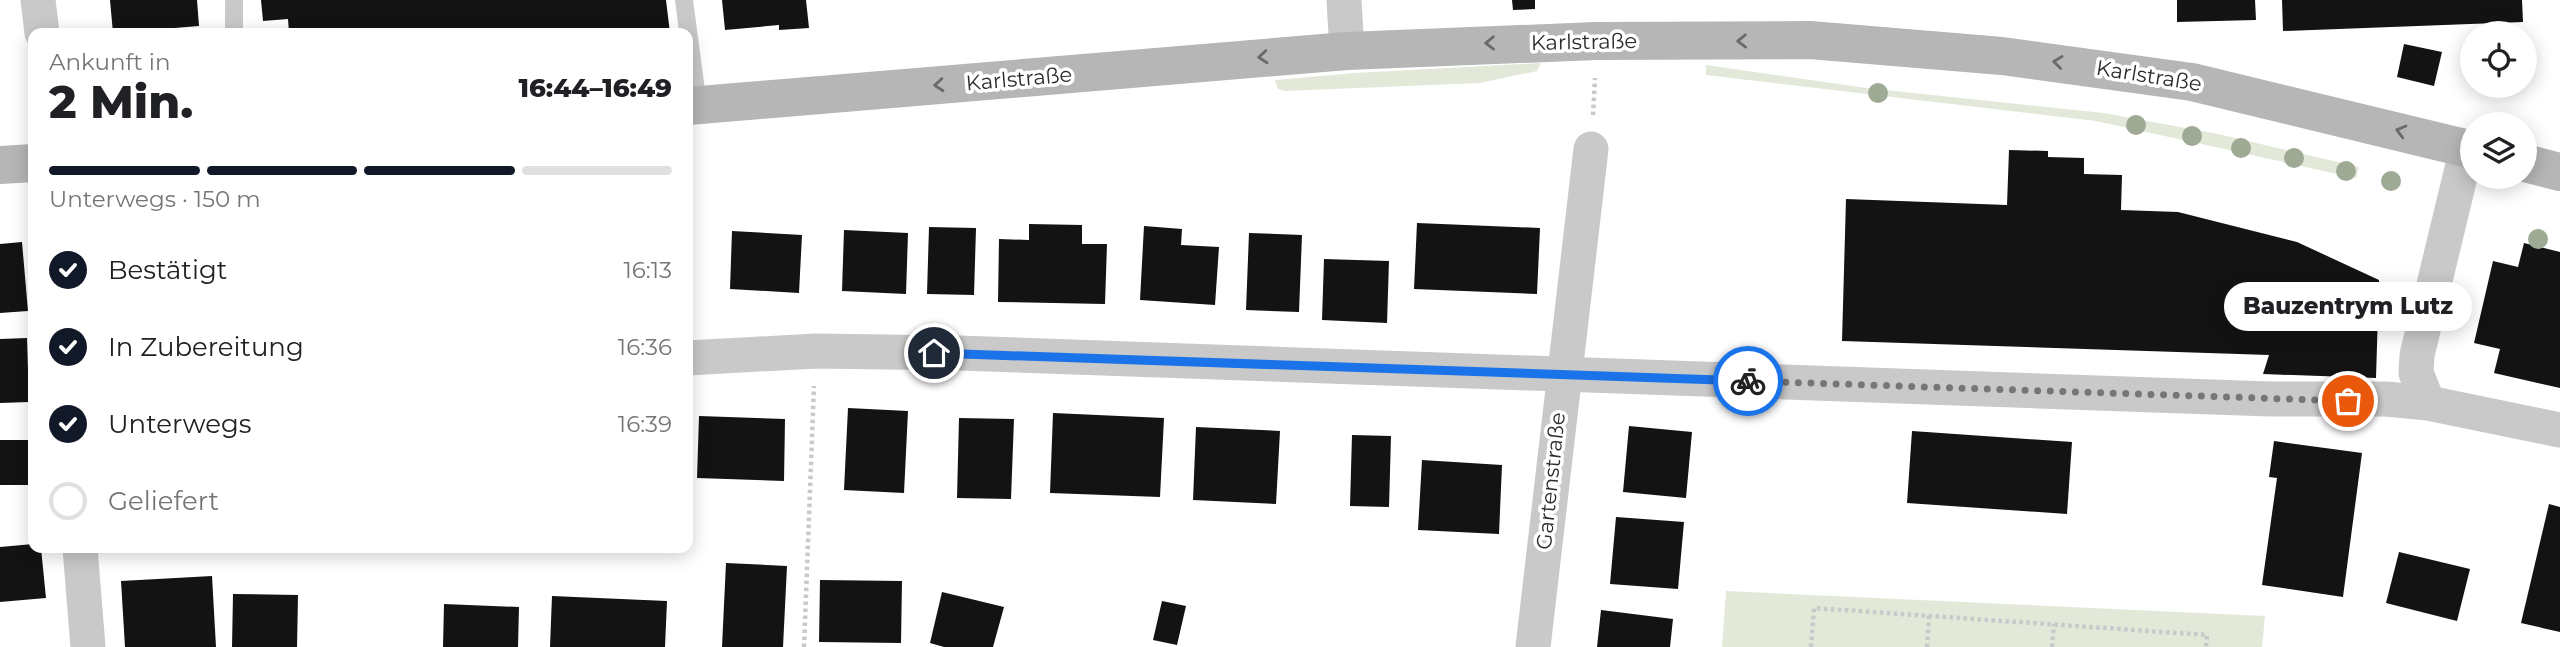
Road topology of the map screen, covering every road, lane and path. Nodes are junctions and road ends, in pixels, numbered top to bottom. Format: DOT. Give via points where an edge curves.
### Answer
graph roads {
  1 [pos="38,0"];
  2 [pos="234,0"];
  3 [pos="684,0"];
  4 [pos="1344,0"];
  5 [pos="41,28"];
  6 [pos="234,28"];
  7 [pos="686,28"];
  8 [pos="1347,51"];
  9 [pos="693,106"];
  10 [pos="2460,147"];
  11 [pos="1591,149"];
  12 [pos="28,163"];
  13 [pos="0,165"];
  14 [pos="2537,166"];
  15 [pos="2560,172"];
  16 [pos="2460,188"];
  17 [pos="816,351"];
  18 [pos="693,358"];
  19 [pos="1562,375"];
  20 [pos="2428,403"];
  21 [pos="2560,430"];
  22 [pos="80,553"];
  23 [pos="1929,615"];
  24 [pos="2054,624"];
  25 [pos="88,647"];
  26 [pos="804,647"];
  27 [pos="1533,647"];
  28 [pos="1811,647"];
  29 [pos="1927,647"];
  30 [pos="2052,647"];
  31 [pos="2206,647"];
  1 -- 5 [label="street"];
  2 -- 6 [label="lane"];
  3 -- 7 [label="lane"];
  4 -- 8 [label="street"];
  8 -- 9 [label="main road, Karlstraße, one-way"];
  10 -- 8 [label="main road, Karlstraße, one-way" via="2192,82 2101,67 1884,45 1810,40 1596,41"];
  11 -- 19 [label="street, Gartenstraße"];
  12 -- 13 [label="main road"];
  14 -- 15 [label="main road"];
  16 -- 20 [label="street" via="2417,355 2416,373"];
  17 -- 18 [label="street"];
  17 -- 19 [label="street"];
  17 -- 26 [label="path"];
  19 -- 20 [label="street"];
  19 -- 27 [label="street, Gartenstraße"];
  20 -- 21 [label="street"];
  22 -- 25 [label="street"];
  23 -- 24 [label="path"];
  23 -- 28 [label="path" via="1814,608"];
  23 -- 29 [label="path"];
  24 -- 30 [label="path"];
  24 -- 31 [label="path" via="2207,635"];
}
